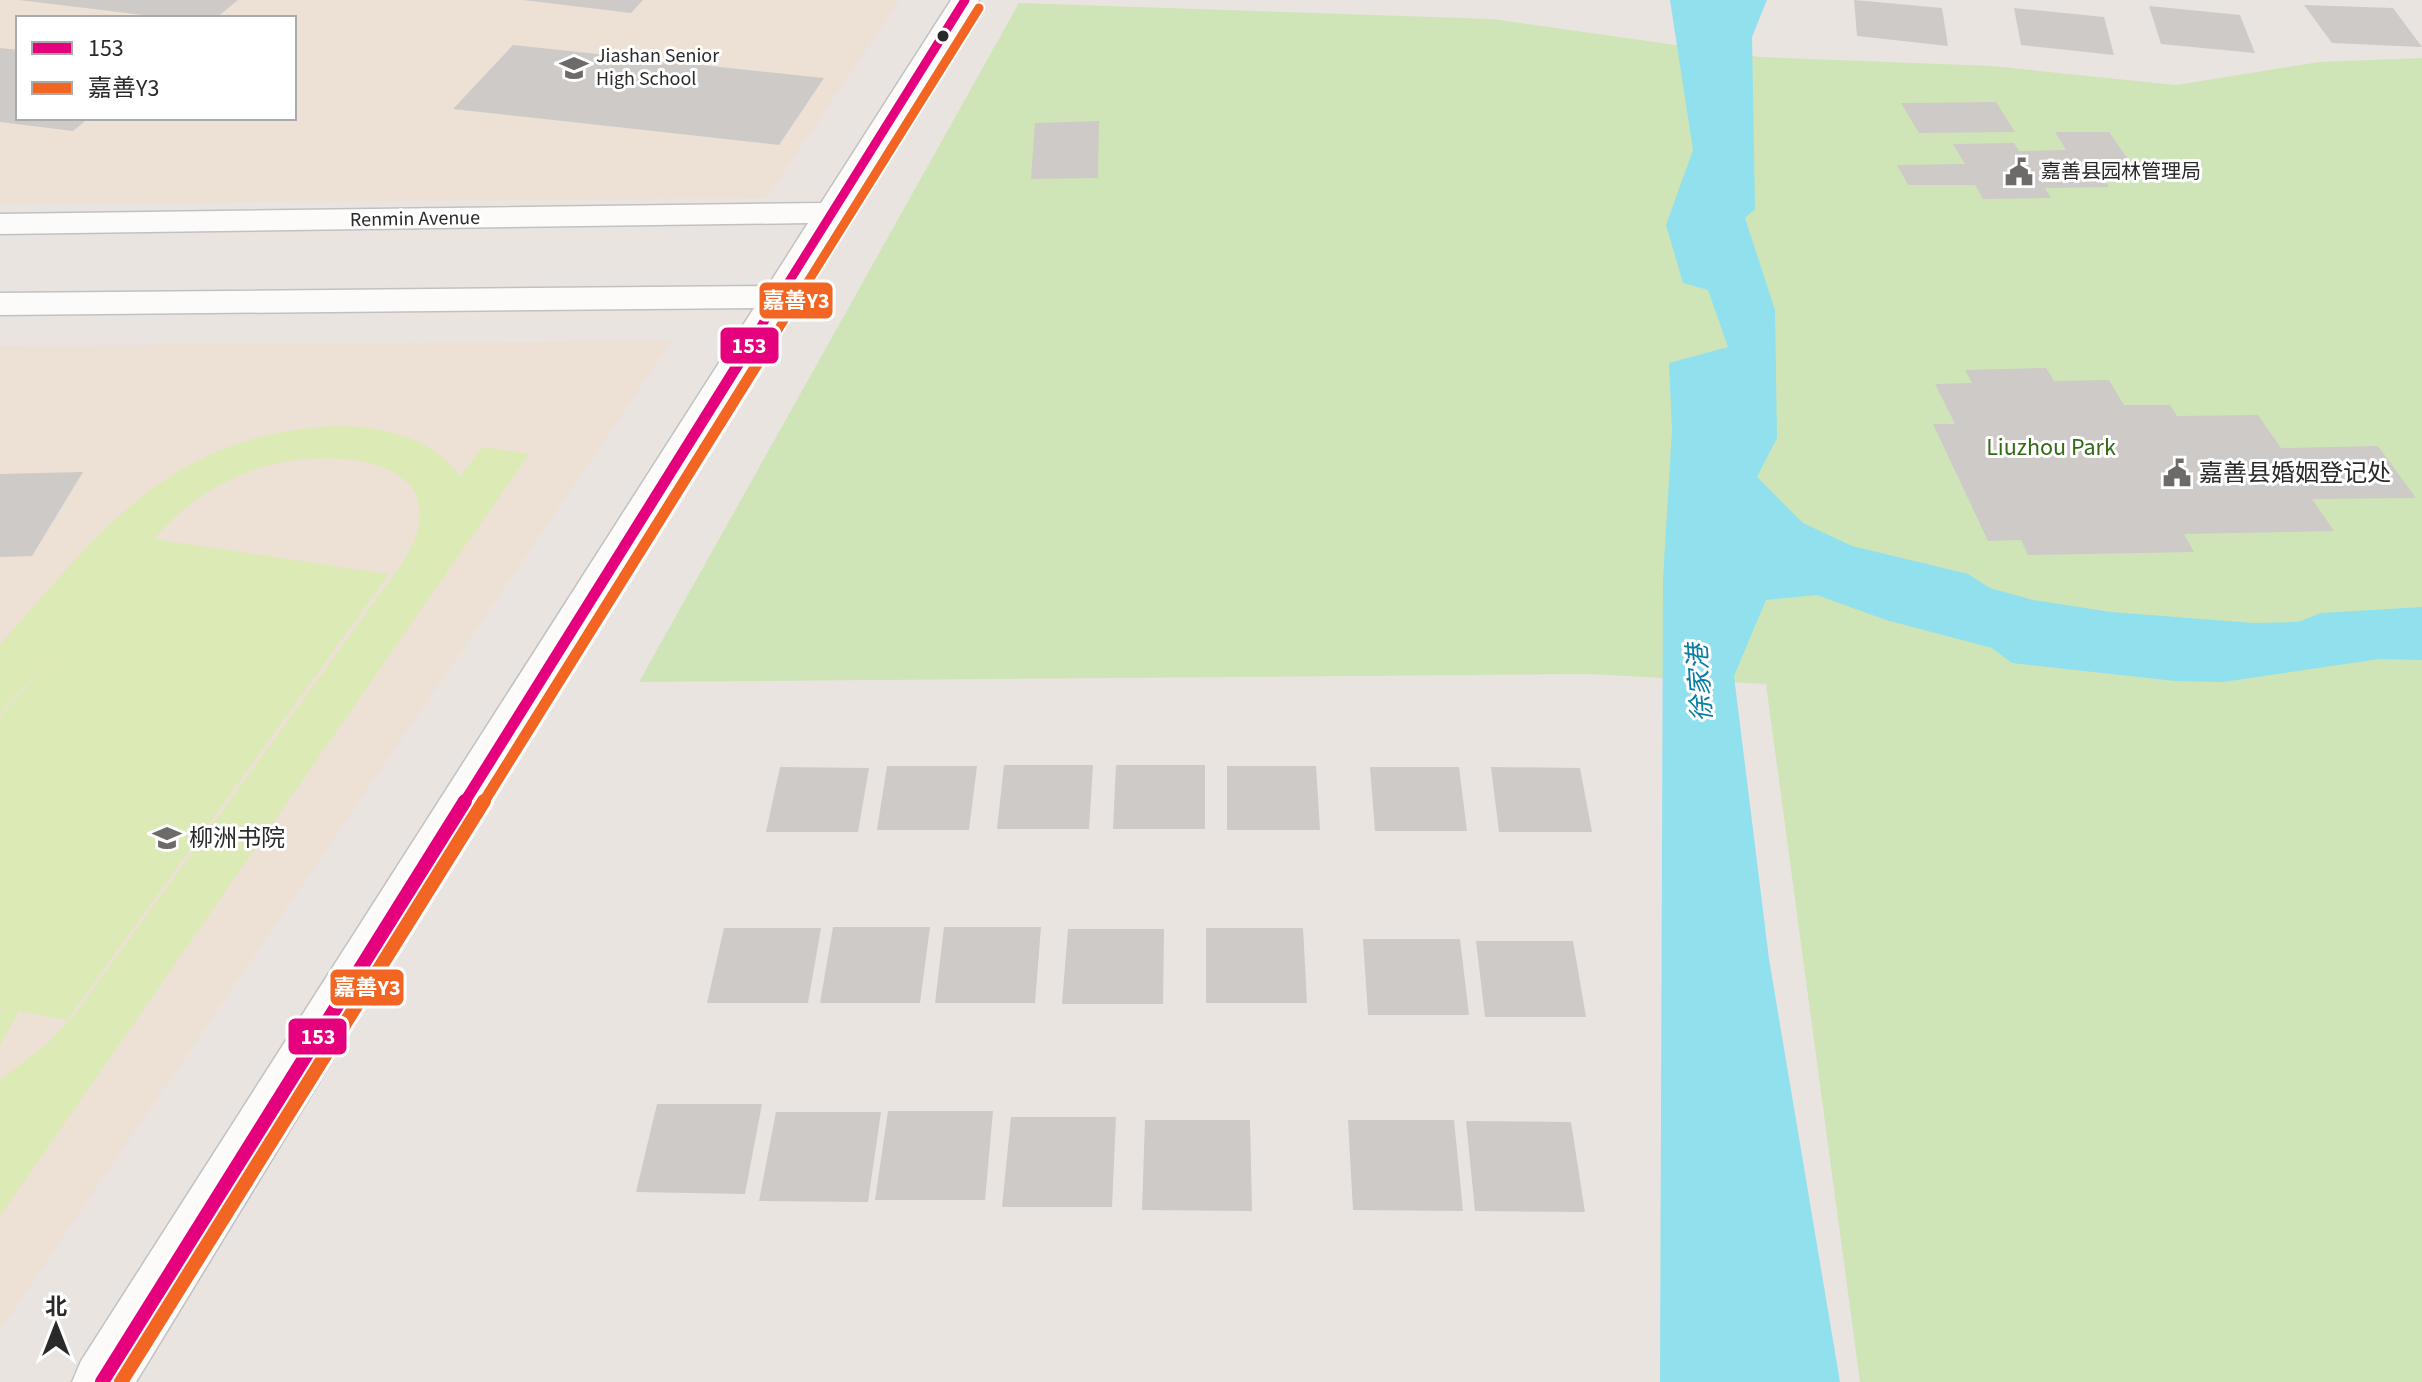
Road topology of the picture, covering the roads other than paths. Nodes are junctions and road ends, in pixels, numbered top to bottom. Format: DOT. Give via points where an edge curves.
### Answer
graph roads {
  1 [pos="965,0"];
  2 [pos="831,213"];
  3 [pos="0,224"];
  4 [pos="778,297"];
  5 [pos="0,304"];
  6 [pos="102,1382"];
  1 -- 2 [label="street"];
  2 -- 3 [label="street, Renmin Avenue"];
  2 -- 4 [label="street"];
  4 -- 5 [label="street"];
  4 -- 6 [label="street"];
}
